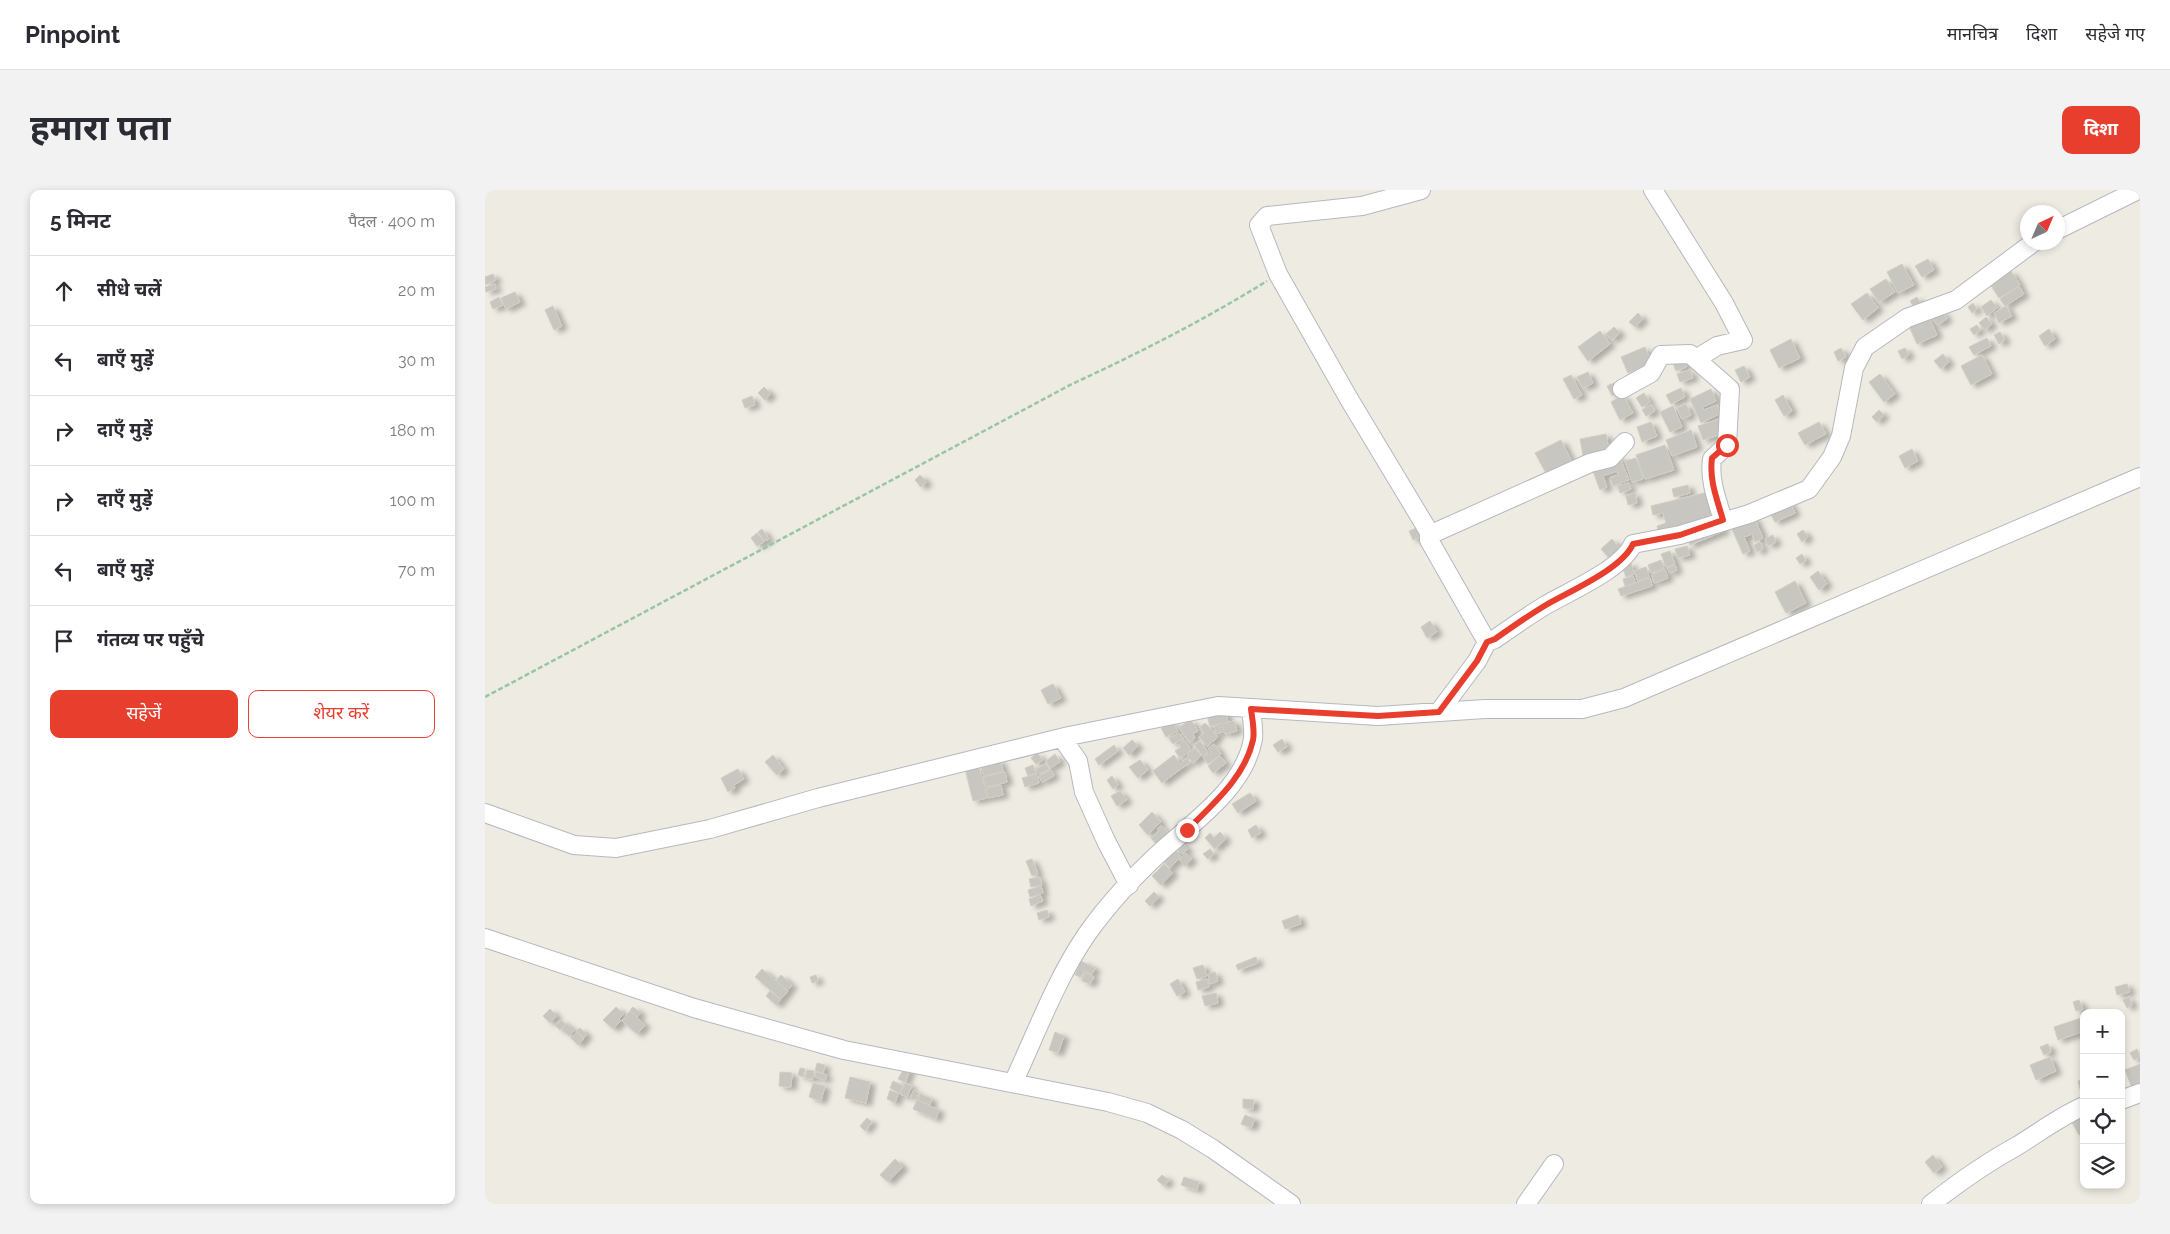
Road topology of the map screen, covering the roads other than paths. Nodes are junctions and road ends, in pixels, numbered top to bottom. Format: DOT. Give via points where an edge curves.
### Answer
graph roads {
  1 [pos="1421,190"];
  2 [pos="1653,190"];
  3 [pos="2138,190"];
  4 [pos="2065,226"];
  5 [pos="2022,250"];
  6 [pos="1696,359"];
  7 [pos="1622,389"];
  8 [pos="1625,442"];
  9 [pos="2140,476"];
  10 [pos="1723,520"];
  11 [pos="1429,532"];
  12 [pos="1487,642"];
  13 [pos="1251,709"];
  14 [pos="1439,712"];
  15 [pos="1062,738"];
  16 [pos="485,813"];
  17 [pos="1129,885"];
  18 [pos="485,938"];
  19 [pos="1013,1083"];
  20 [pos="2140,1093"];
  21 [pos="2124,1099"];
  22 [pos="2080,1108"];
  23 [pos="1554,1164"];
  24 [pos="1291,1204"];
  25 [pos="1526,1204"];
  26 [pos="1931,1204"];
  1 -- 11 [label="street" via="1362,206 1267,216 1260,222 1259,229 1278,274 1358,416"];
  2 -- 6 [label="street" via="1724,303 1743,340 1717,346"];
  3 -- 4 [label="street"];
  5 -- 10 [label="street" via="1956,300 1907,318 1865,346 1854,368 1841,436 1823,473 1809,489 1749,514"];
  6 -- 7 [label="street" via="1690,354 1661,356 1651,373"];
  6 -- 10 [label="street" via="1727,385 1731,394 1727,445 1712,458 1710,468"];
  8 -- 11 [label="street" via="1610,458 1590,463 1436,532"];
  9 -- 14 [label="street" via="1624,698 1582,709"];
  10 -- 12 [label="street" via="1680,535 1633,544 1629,553 1607,570"];
  11 -- 12 [label="street" via="1429,540"];
  12 -- 14 [label="street"];
  13 -- 14 [label="street" via="1378,716"];
  13 -- 15 [label="street" via="1218,706"];
  13 -- 17 [label="street" via="1253,739 1227,789"];
  15 -- 16 [label="street" via="818,798 710,829 616,848 574,845"];
  15 -- 17 [label="street" via="1078,761 1084,792"];
  17 -- 19 [label="street" via="1077,950"];
  18 -- 19 [label="street" via="694,1008 844,1050"];
  19 -- 24 [label="street" via="1147,1113 1213,1149"];
  20 -- 21 [label="street"];
  22 -- 26 [label="street" via="1993,1158"];
  23 -- 25 [label="street"];
}
